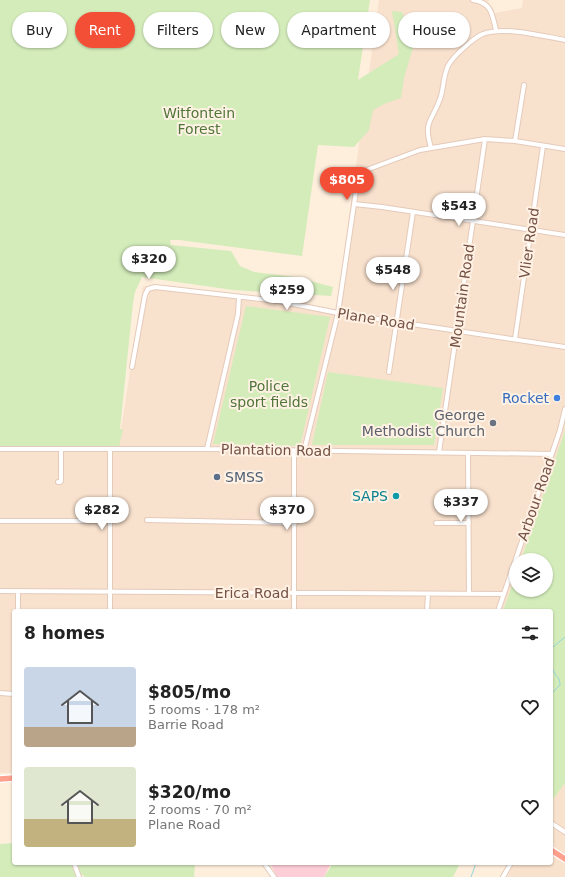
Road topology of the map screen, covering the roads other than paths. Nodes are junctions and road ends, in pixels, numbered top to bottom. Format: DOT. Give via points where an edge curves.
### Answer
graph roads {
  1 [pos="473,0"];
  2 [pos="496,30"];
  3 [pos="565,40"];
  4 [pos="524,85"];
  5 [pos="485,139"];
  6 [pos="515,141"];
  7 [pos="543,146"];
  8 [pos="431,148"];
  9 [pos="565,149"];
  10 [pos="354,204"];
  11 [pos="412,212"];
  12 [pos="473,221"];
  13 [pos="531,230"];
  14 [pos="565,235"];
  15 [pos="239,298"];
  16 [pos="338,313"];
  17 [pos="396,322"];
  18 [pos="457,331"];
  19 [pos="515,339"];
  20 [pos="565,347"];
  21 [pos="132,367"];
  22 [pos="389,372"];
  23 [pos="565,409"];
  24 [pos="0,449"];
  25 [pos="61,450"];
  26 [pos="110,450"];
  27 [pos="207,450"];
  28 [pos="294,451"];
  29 [pos="304,451"];
  30 [pos="439,452"];
  31 [pos="468,453"];
  32 [pos="552,454"];
  33 [pos="58,482"];
  34 [pos="147,520"];
  35 [pos="0,521"];
  36 [pos="110,521"];
  37 [pos="295,523"];
  38 [pos="436,523"];
  39 [pos="469,523"];
  40 [pos="0,591"];
  41 [pos="18,591"];
  42 [pos="110,592"];
  43 [pos="294,593"];
  44 [pos="428,594"];
  45 [pos="469,594"];
  46 [pos="504,594"];
  47 [pos="18,609"];
  48 [pos="110,609"];
  49 [pos="294,609"];
  50 [pos="428,609"];
  51 [pos="499,609"];
  52 [pos="0,693"];
  53 [pos="12,694"];
  54 [pos="12,778"];
  55 [pos="0,779"];
  56 [pos="553,824"];
  57 [pos="565,832"];
  58 [pos="553,851"];
  59 [pos="565,859"];
  60 [pos="75,865"];
  61 [pos="265,865"];
  62 [pos="510,865"];
  63 [pos="79,877"];
  64 [pos="274,877"];
  65 [pos="503,877"];
  1 -- 2 [label="street" via="487,5"];
  2 -- 3 [label="street"];
  2 -- 8 [label="street" via="476,37 450,62 440,100 428,126"];
  4 -- 6 [label="street"];
  5 -- 6 [label="street"];
  5 -- 8 [label="street"];
  5 -- 12 [label="street, Mountain Road"];
  6 -- 7 [label="street"];
  7 -- 9 [label="street"];
  7 -- 13 [label="street, Vlier Road"];
  8 -- 10 [label="street" via="411,153 361,173"];
  10 -- 11 [label="street"];
  10 -- 16 [label="street"];
  11 -- 12 [label="street"];
  11 -- 17 [label="street"];
  12 -- 13 [label="street"];
  12 -- 18 [label="street, Mountain Road"];
  13 -- 14 [label="street"];
  13 -- 19 [label="street, Vlier Road"];
  15 -- 16 [label="street, Plane Road"];
  15 -- 21 [label="street, Plane Road" via="158,287 148,289"];
  15 -- 27 [label="street" via="238,314"];
  16 -- 17 [label="street, Plane Road"];
  16 -- 29 [label="street"];
  17 -- 18 [label="street, Plane Road"];
  17 -- 22 [label="street"];
  18 -- 19 [label="street, Plane Road"];
  18 -- 30 [label="street, Mountain Road"];
  19 -- 20 [label="street, Plane Road"];
  23 -- 32 [label="street, Arbour Road"];
  24 -- 25 [label="street, Plantation Road"];
  25 -- 26 [label="street, Plantation Road"];
  25 -- 33 [label="street" via="61,481"];
  26 -- 27 [label="street, Plantation Road"];
  26 -- 36 [label="street"];
  27 -- 28 [label="street, Plantation Road"];
  28 -- 29 [label="street, Plantation Road"];
  28 -- 37 [label="street"];
  29 -- 30 [label="street, Plantation Road"];
  30 -- 31 [label="street, Plantation Road"];
  31 -- 32 [label="street, Plantation Road"];
  31 -- 39 [label="street"];
  32 -- 46 [label="street, Arbour Road"];
  34 -- 37 [label="street"];
  35 -- 36 [label="street"];
  36 -- 42 [label="street"];
  37 -- 43 [label="street"];
  38 -- 39 [label="street"];
  39 -- 45 [label="street"];
  40 -- 41 [label="street, Erica Road"];
  41 -- 42 [label="street, Erica Road"];
  41 -- 47 [label="street"];
  42 -- 43 [label="street, Erica Road"];
  42 -- 48 [label="street"];
  43 -- 44 [label="street, Erica Road"];
  43 -- 49 [label="street"];
  44 -- 45 [label="street, Erica Road"];
  44 -- 50 [label="street"];
  45 -- 46 [label="street, Erica Road"];
  46 -- 51 [label="street, Arbour Road"];
  52 -- 53 [label="street"];
  54 -- 55 [label="highway"];
  56 -- 57 [label="street"];
  58 -- 59 [label="highway"];
  60 -- 63 [label="street"];
  61 -- 64 [label="street"];
  62 -- 65 [label="street"];
}
